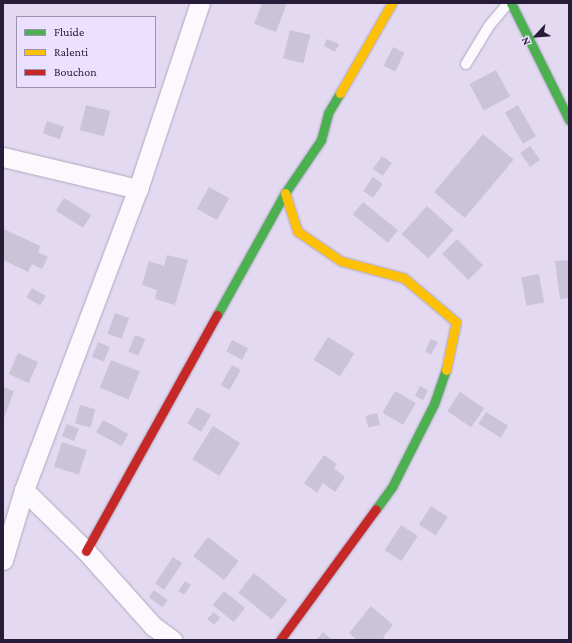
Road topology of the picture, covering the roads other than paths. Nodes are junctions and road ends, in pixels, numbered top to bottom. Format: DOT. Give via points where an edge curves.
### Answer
graph roads {
  1 [pos="200,3"];
  2 [pos="392,3"];
  3 [pos="508,3"];
  4 [pos="512,3"];
  5 [pos="466,64"];
  6 [pos="569,120"];
  7 [pos="3,157"];
  8 [pos="138,189"];
  9 [pos="285,193"];
  10 [pos="24,490"];
  11 [pos="86,551"];
  12 [pos="3,560"];
  13 [pos="172,640"];
  14 [pos="280,640"];
  1 -- 8 [label="street"];
  2 -- 9 [label="main road" via="328,113 321,140"];
  3 -- 5 [label="lane" via="489,26"];
  4 -- 6 [label="main road"];
  7 -- 8 [label="street"];
  8 -- 10 [label="street"];
  9 -- 11 [label="main road"];
  9 -- 14 [label="main road" via="297,231 341,261 404,278 456,322 446,374 434,404 392,487"];
  10 -- 11 [label="street"];
  10 -- 12 [label="street"];
  11 -- 13 [label="street" via="153,626"];
}
